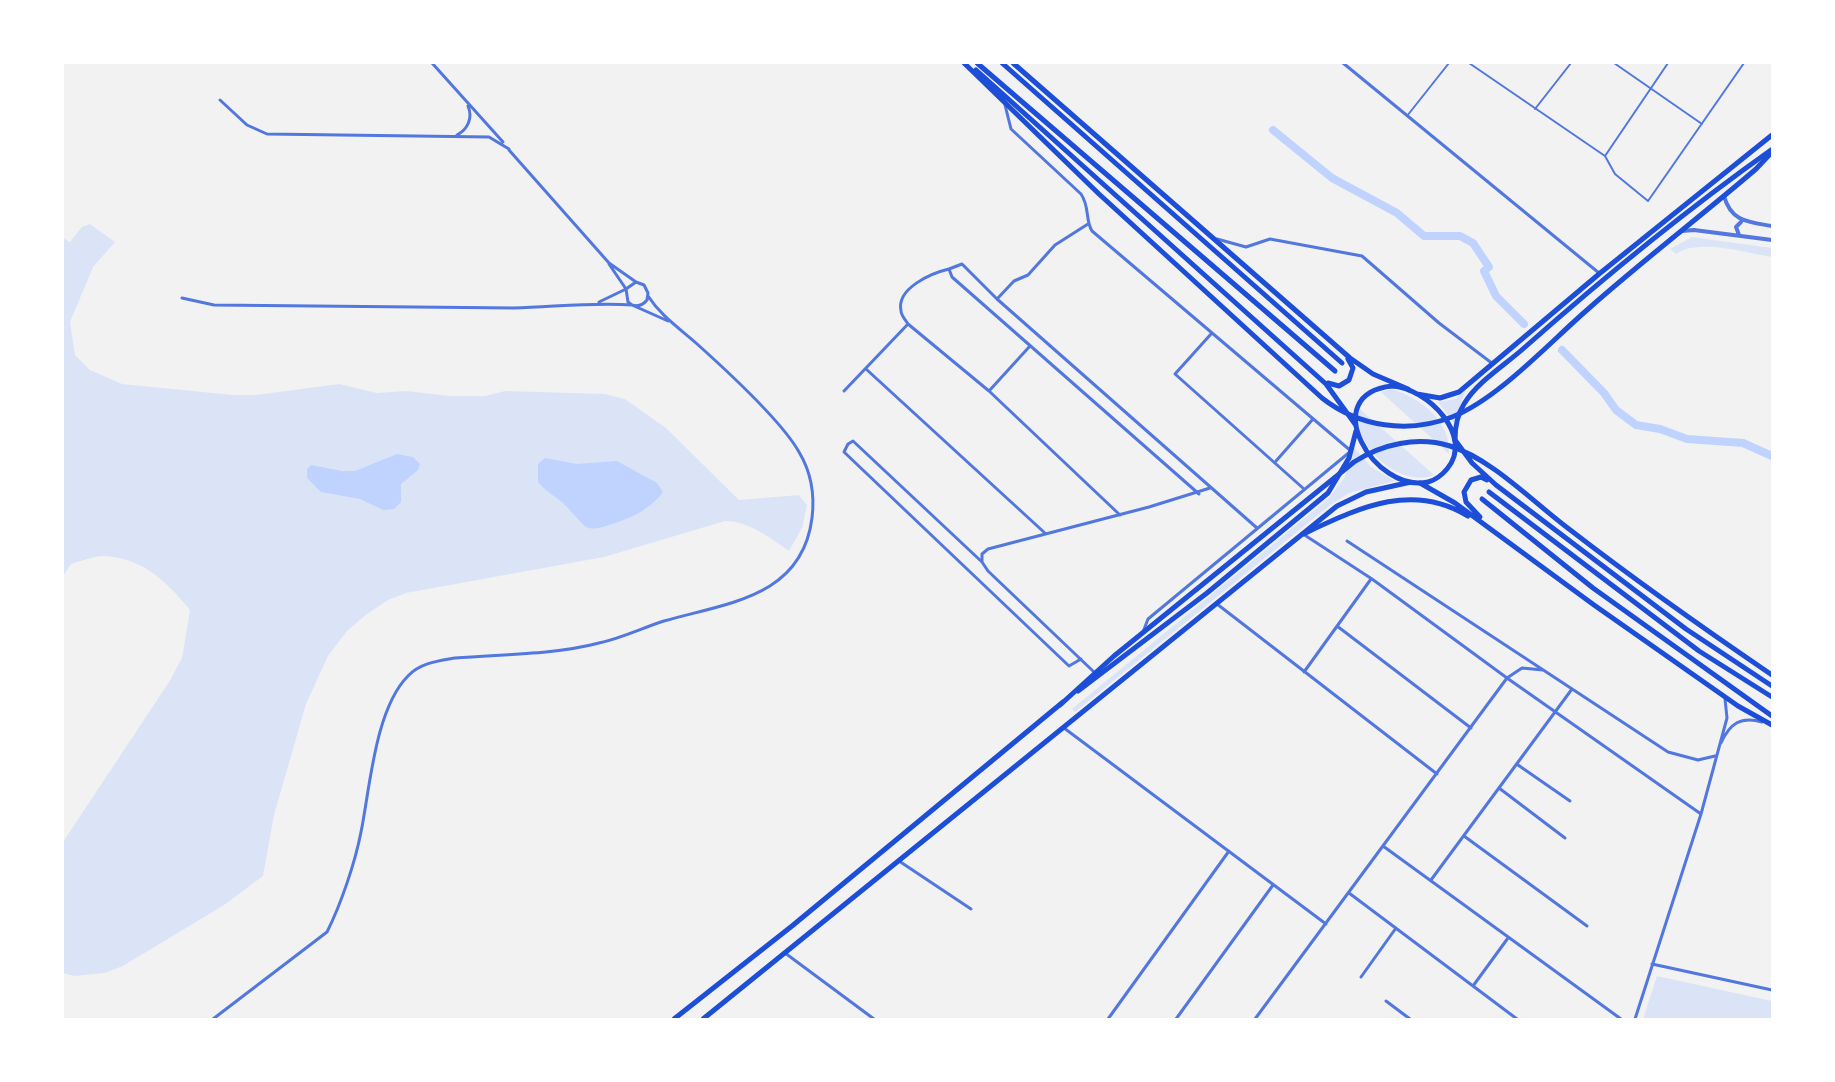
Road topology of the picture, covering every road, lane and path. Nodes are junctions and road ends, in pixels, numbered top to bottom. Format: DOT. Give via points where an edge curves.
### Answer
graph roads {
  1 [pos="432,63"];
  2 [pos="966,63"];
  3 [pos="977,63"];
  4 [pos="1002,63"];
  5 [pos="1013,63"];
  6 [pos="1343,63"];
  7 [pos="1449,63"];
  8 [pos="1469,63"];
  9 [pos="1571,63"];
  10 [pos="1614,63"];
  11 [pos="1668,63"];
  12 [pos="1744,63"];
  13 [pos="1650,88"];
  14 [pos="463,97"];
  15 [pos="220,100"];
  16 [pos="1005,105"];
  17 [pos="1535,109"];
  18 [pos="1407,116"];
  19 [pos="1702,124"];
  20 [pos="1772,135"];
  21 [pos="449,136"];
  22 [pos="509,149"];
  23 [pos="1772,151"];
  24 [pos="1605,156"];
  25 [pos="1724,196"];
  26 [pos="1742,221"];
  27 [pos="1088,224"];
  28 [pos="1772,226"];
  29 [pos="1678,232"];
  30 [pos="1739,235"];
  31 [pos="1217,239"];
  32 [pos="1772,240"];
  33 [pos="609,263"];
  34 [pos="949,269"];
  35 [pos="1599,274"];
  36 [pos="636,282"];
  37 [pos="626,289"];
  38 [pos="648,296"];
  39 [pos="182,298"];
  40 [pos="997,299"];
  41 [pos="599,302"];
  42 [pos="632,305"];
  43 [pos="669,322"];
  44 [pos="908,324"];
  45 [pos="1211,334"];
  46 [pos="1030,346"];
  47 [pos="1340,349"];
  48 [pos="1342,363"];
  49 [pos="1492,364"];
  50 [pos="865,369"];
  51 [pos="1335,371"];
  52 [pos="1321,379"];
  53 [pos="1408,389"];
  54 [pos="844,391"];
  55 [pos="989,391"];
  56 [pos="1417,394"];
  57 [pos="1313,419"];
  58 [pos="1355,427"];
  59 [pos="1455,440"];
  60 [pos="1350,452"];
  61 [pos="1276,461"];
  62 [pos="1411,482"];
  63 [pos="1420,483"];
  64 [pos="1496,485"];
  65 [pos="1210,488"];
  66 [pos="1304,489"];
  67 [pos="1489,492"];
  68 [pos="1199,494"];
  69 [pos="1482,499"];
  70 [pos="1120,515"];
  71 [pos="1257,528"];
  72 [pos="1491,528"];
  73 [pos="1046,534"];
  74 [pos="1303,534"];
  75 [pos="1506,539"];
  76 [pos="1347,541"];
  77 [pos="982,562"];
  78 [pos="1372,579"];
  79 [pos="1216,604"];
  80 [pos="1337,626"];
  81 [pos="1143,633"];
  82 [pos="1081,659"];
  83 [pos="1543,670"];
  84 [pos="1095,672"];
  85 [pos="1304,672"];
  86 [pos="1772,675"];
  87 [pos="1507,678"];
  88 [pos="1772,686"];
  89 [pos="1572,689"];
  90 [pos="1719,692"];
  91 [pos="1772,698"];
  92 [pos="1060,705"];
  93 [pos="1554,712"];
  94 [pos="1772,716"];
  95 [pos="1772,725"];
  96 [pos="1064,728"];
  97 [pos="1471,728"];
  98 [pos="1715,756"];
  99 [pos="1517,764"];
  100 [pos="1437,774"];
  101 [pos="1499,789"];
  102 [pos="1570,801"];
  103 [pos="1701,814"];
  104 [pos="1464,836"];
  105 [pos="1565,838"];
  106 [pos="1383,846"];
  107 [pos="1229,851"];
  108 [pos="897,860"];
  109 [pos="1431,880"];
  110 [pos="1273,885"];
  111 [pos="1348,892"];
  112 [pos="971,909"];
  113 [pos="1326,924"];
  114 [pos="1587,926"];
  115 [pos="1396,928"];
  116 [pos="1508,938"];
  117 [pos="785,953"];
  118 [pos="1652,964"];
  119 [pos="1360,976"];
  120 [pos="1473,986"];
  121 [pos="1772,990"];
  122 [pos="1386,1001"];
  123 [pos="1403,1014"];
  124 [pos="213,1019"];
  125 [pos="674,1019"];
  126 [pos="703,1019"];
  127 [pos="874,1019"];
  128 [pos="1108,1019"];
  129 [pos="1176,1019"];
  130 [pos="1255,1019"];
  131 [pos="1399,1019"];
  132 [pos="1410,1019"];
  133 [pos="1516,1019"];
  134 [pos="1621,1019"];
  135 [pos="1635,1019"];
  1 -- 14 [label="street"];
  2 -- 16 [label="main road"];
  2 -- 52 [label="main road"];
  3 -- 51 [label="main road"];
  4 -- 48 [label="main road"];
  5 -- 31 [label="main road"];
  6 -- 18 [label="street"];
  7 -- 18 [label="street"];
  8 -- 17 [label="street"];
  9 -- 17 [label="street"];
  10 -- 13 [label="street"];
  11 -- 13 [label="street"];
  12 -- 19 [label="street"];
  13 -- 19 [label="street"];
  13 -- 24 [label="street"];
  14 -- 21 [label="street" via="470,110 468,124 460,134"];
  14 -- 22 [label="street"];
  15 -- 21 [label="street" via="247,125 267,134"];
  16 -- 27 [label="street" via="1011,129 1081,194 1089,211"];
  16 -- 29 [label="main road" via="1303,382 1336,408 1366,422 1403,426 1439,421 1470,409"];
  17 -- 24 [label="street"];
  18 -- 35 [label="street"];
  19 -- 24 [label="street" via="1648,201 1615,174"];
  20 -- 35 [label="main road"];
  21 -- 22 [label="street" via="489,137"];
  22 -- 33 [label="street"];
  23 -- 25 [label="main road"];
  23 -- 59 [label="main road" via="1687,213 1474,392 1456,422"];
  25 -- 26 [label="street" via="1730,211"];
  25 -- 29 [label="main road"];
  26 -- 28 [label="street"];
  26 -- 30 [label="street" via="1736,227"];
  27 -- 40 [label="street" via="1055,245 1028,275 1014,281"];
  27 -- 45 [label="street"];
  29 -- 30 [label="street"];
  30 -- 32 [label="street"];
  31 -- 47 [label="main road"];
  31 -- 49 [label="street" via="1246,247 1270,239 1362,256"];
  33 -- 36 [label="street"];
  33 -- 37 [label="street"];
  34 -- 40 [label="street" via="962,264"];
  34 -- 44 [label="street" via="932,273 902,299 900,311"];
  34 -- 46 [label="street" via="952,277"];
  35 -- 49 [label="main road"];
  36 -- 37 [label="street"];
  36 -- 38 [label="street" via="646,288"];
  37 -- 41 [label="street"];
  37 -- 42 [label="street" via="626,300"];
  38 -- 42 [label="street" via="643,304"];
  38 -- 43 [label="street"];
  39 -- 41 [label="street" via="214,305 514,308"];
  40 -- 65 [label="street"];
  41 -- 42 [label="street"];
  42 -- 43 [label="street"];
  43 -- 124 [label="street" via="714,360 798,451 814,496 803,549 776,583 733,603 600,643 455,658 434,662 410,674 393,700 377,744 361,834 327,932"];
  44 -- 50 [label="street"];
  44 -- 55 [label="street"];
  45 -- 57 [label="street"];
  45 -- 61 [label="street" via="1175,374"];
  46 -- 55 [label="street"];
  46 -- 68 [label="street"];
  47 -- 52 [label="main road" via="1352,365 1351,378 1339,386"];
  47 -- 53 [label="main road" via="1368,371"];
  49 -- 56 [label="main road" via="1450,396 1428,398"];
  50 -- 54 [label="street"];
  50 -- 73 [label="street"];
  52 -- 58 [label="main road" via="1335,393"];
  53 -- 56 [label="main road"];
  53 -- 58 [label="main road" via="1392,386 1372,391 1358,407"];
  55 -- 70 [label="street"];
  56 -- 59 [label="main road" via="1442,414"];
  57 -- 60 [label="street"];
  57 -- 61 [label="street"];
  58 -- 60 [label="main road"];
  58 -- 62 [label="main road" via="1380,466"];
  59 -- 63 [label="main road" via="1456,457 1449,467 1434,480"];
  59 -- 64 [label="main road"];
  60 -- 66 [label="street"];
  60 -- 92 [label="main road" via="1328,493 1207,593"];
  61 -- 66 [label="street"];
  62 -- 63 [label="main road"];
  62 -- 74 [label="main road" via="1351,499"];
  63 -- 72 [label="main road"];
  64 -- 72 [label="main road" via="1476,478 1467,483 1464,492 1466,502"];
  64 -- 88 [label="main road" via="1686,629"];
  65 -- 68 [label="street"];
  65 -- 71 [label="street"];
  66 -- 71 [label="street"];
  67 -- 91 [label="main road" via="1672,631"];
  68 -- 70 [label="street"];
  69 -- 94 [label="main road" via="1593,588"];
  70 -- 73 [label="street"];
  71 -- 81 [label="street" via="1148,619"];
  72 -- 75 [label="main road"];
  73 -- 77 [label="street" via="988,549 982,554"];
  74 -- 75 [label="main road" via="1363,507 1406,498 1447,505"];
  74 -- 78 [label="street"];
  74 -- 79 [label="main road"];
  75 -- 90 [label="main road"];
  76 -- 83 [label="street"];
  77 -- 82 [label="street"];
  77 -- 82 [label="street" via="853,441 848,444 844,452 1069,666"];
  78 -- 80 [label="street"];
  78 -- 87 [label="street"];
  79 -- 85 [label="street"];
  79 -- 96 [label="main road"];
  80 -- 85 [label="street"];
  80 -- 97 [label="street"];
  81 -- 84 [label="main road"];
  81 -- 86 [label="main road" via="1354,462 1377,450 1415,442 1444,445 1484,464 1642,585"];
  82 -- 84 [label="street"];
  83 -- 87 [label="street" via="1522,668"];
  83 -- 89 [label="street"];
  84 -- 92 [label="main road"];
  85 -- 100 [label="street"];
  87 -- 93 [label="street"];
  87 -- 97 [label="street"];
  89 -- 93 [label="street"];
  89 -- 98 [label="street" via="1668,752 1698,760"];
  90 -- 95 [label="main road"];
  90 -- 98 [label="street" via="1728,710"];
  92 -- 125 [label="main road"];
  93 -- 99 [label="street"];
  93 -- 103 [label="street"];
  95 -- 98 [label="street" via="1746,719 1736,722 1725,734"];
  96 -- 107 [label="street"];
  96 -- 108 [label="main road"];
  97 -- 100 [label="street"];
  98 -- 103 [label="street"];
  99 -- 101 [label="street"];
  99 -- 102 [label="street"];
  100 -- 106 [label="street"];
  101 -- 104 [label="street"];
  101 -- 105 [label="street"];
  103 -- 118 [label="street"];
  104 -- 109 [label="street"];
  104 -- 114 [label="street"];
  106 -- 109 [label="street"];
  106 -- 111 [label="street"];
  107 -- 110 [label="street"];
  107 -- 128 [label="street"];
  108 -- 112 [label="street"];
  108 -- 117 [label="main road"];
  109 -- 116 [label="street"];
  110 -- 113 [label="street"];
  110 -- 129 [label="street"];
  111 -- 113 [label="street"];
  111 -- 115 [label="street"];
  113 -- 130 [label="street"];
  115 -- 119 [label="street"];
  115 -- 120 [label="street"];
  116 -- 120 [label="street"];
  116 -- 134 [label="street"];
  117 -- 126 [label="main road"];
  117 -- 127 [label="street"];
  118 -- 121 [label="street"];
  118 -- 135 [label="street"];
  120 -- 133 [label="street"];
  122 -- 123 [label="street"];
  123 -- 131 [label="street"];
  123 -- 132 [label="street"];
}
